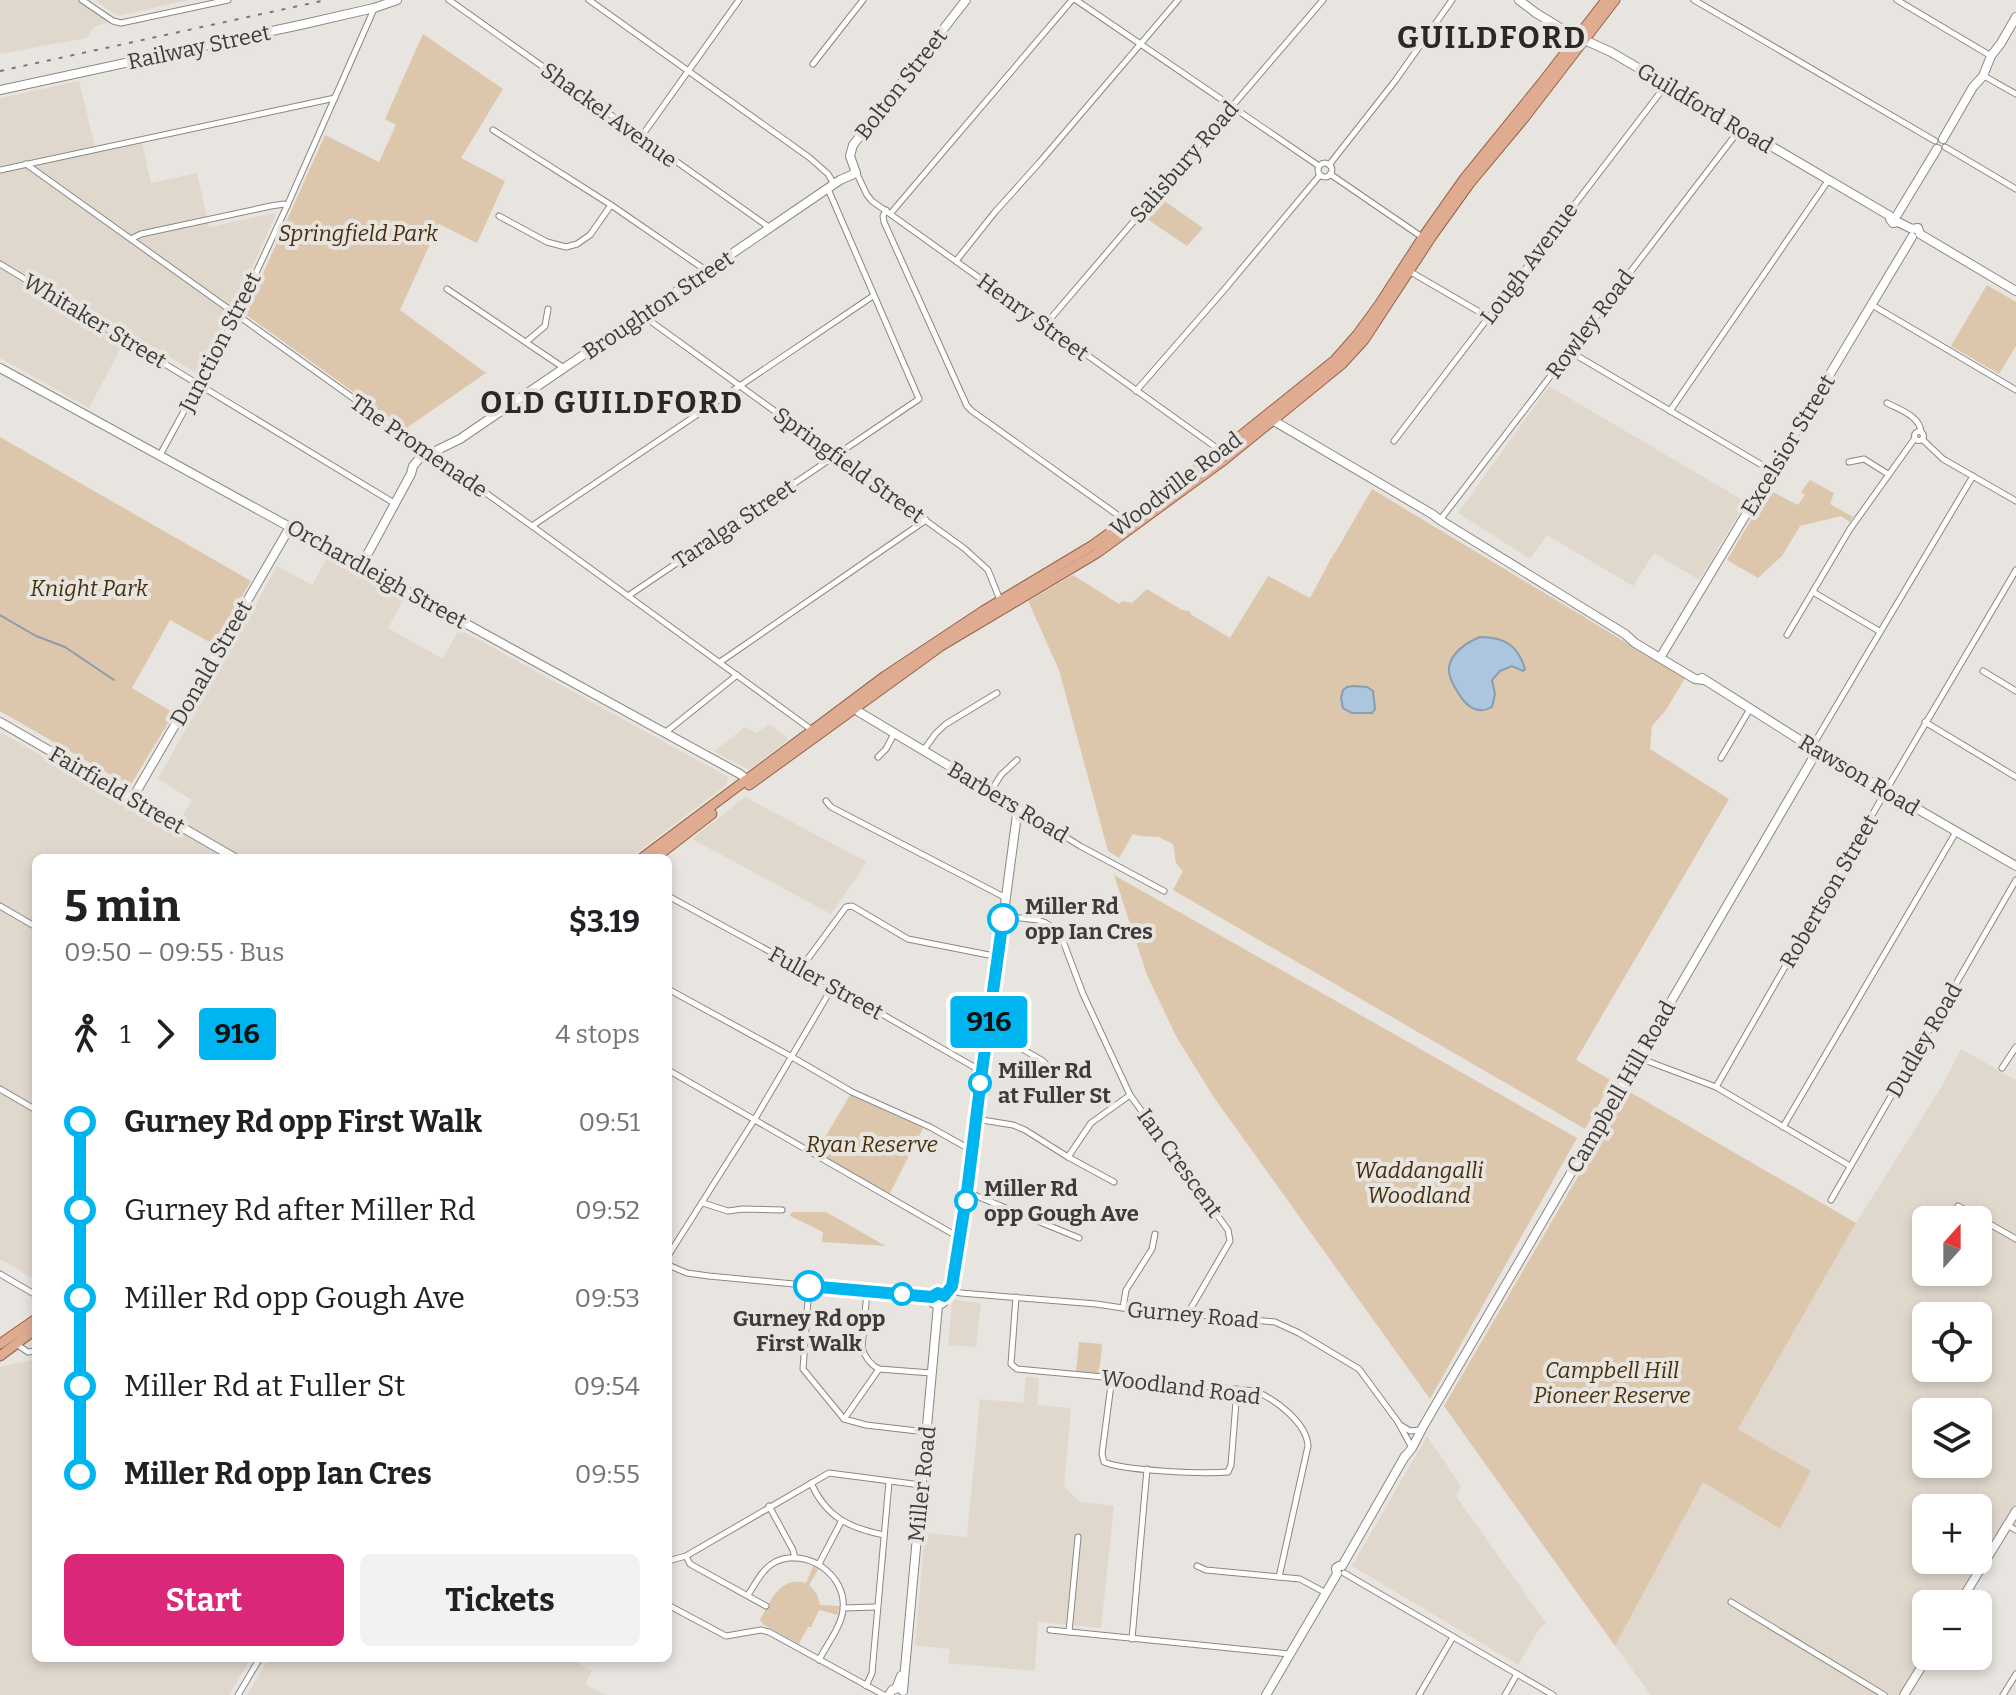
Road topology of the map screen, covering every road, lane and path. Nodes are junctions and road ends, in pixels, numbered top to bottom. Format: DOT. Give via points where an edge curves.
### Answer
graph roads {
  1 [pos="82,0"];
  2 [pos="228,0"];
  3 [pos="397,0"];
  4 [pos="449,0"];
  5 [pos="589,0"];
  6 [pos="739,0"];
  7 [pos="863,0"];
  8 [pos="966,0"];
  9 [pos="1074,0"];
  10 [pos="1178,0"];
  11 [pos="1323,0"];
  12 [pos="1452,0"];
  13 [pos="1519,0"];
  14 [pos="1606,0"];
  15 [pos="1615,0"];
  16 [pos="1694,0"];
  17 [pos="1897,0"];
  18 [pos="217,1"];
  19 [pos="374,8"];
  20 [pos="2016,17"];
  21 [pos="1581,38"];
  22 [pos="1140,44"];
  23 [pos="1991,56"];
  24 [pos="813,64"];
  25 [pos="689,71"];
  26 [pos="1983,76"];
  27 [pos="1666,85"];
  28 [pos="0,90"];
  29 [pos="2016,94"];
  30 [pos="335,98"];
  31 [pos="1232,107"];
  32 [pos="1740,129"];
  33 [pos="493,130"];
  34 [pos="641,137"];
  35 [pos="1940,144"];
  36 [pos="26,164"];
  37 [pos="1329,165"];
  38 [pos="1319,166"];
  39 [pos="0,170"];
  40 [pos="856,173"];
  41 [pos="1330,174"];
  42 [pos="1320,175"];
  43 [pos="1828,181"];
  44 [pos="837,183"];
  45 [pos="2016,189"];
  46 [pos="611,205"];
  47 [pos="287,206"];
  48 [pos="888,212"];
  49 [pos="499,216"];
  50 [pos="1895,218"];
  51 [pos="770,228"];
  52 [pos="1915,234"];
  53 [pos="1423,237"];
  54 [pos="131,239"];
  55 [pos="956,261"];
  56 [pos="0,264"];
  57 [pos="708,271"];
  58 [pos="1409,271"];
  59 [pos="447,289"];
  60 [pos="2016,291"];
  61 [pos="873,296"];
  62 [pos="1872,305"];
  63 [pos="548,309"];
  64 [pos="642,315"];
  65 [pos="236,316"];
  66 [pos="1488,317"];
  67 [pos="1045,325"];
  68 [pos="526,342"];
  69 [pos="1569,351"];
  70 [pos="0,368"];
  71 [pos="564,368"];
  72 [pos="200,384"];
  73 [pos="739,385"];
  74 [pos="2016,390"];
  75 [pos="1136,391"];
  76 [pos="1887,403"];
  77 [pos="1670,411"];
  78 [pos="1269,418"];
  79 [pos="1919,438"];
  80 [pos="1394,441"];
  81 [pos="1221,451"];
  82 [pos="160,455"];
  83 [pos="433,455"];
  84 [pos="835,455"];
  85 [pos="1849,462"];
  86 [pos="1773,472"];
  87 [pos="1888,474"];
  88 [pos="1973,476"];
  89 [pos="2016,501"];
  90 [pos="395,503"];
  91 [pos="926,520"];
  92 [pos="1440,520"];
  93 [pos="1127,521"];
  94 [pos="532,526"];
  95 [pos="290,527"];
  96 [pos="361,566"];
  97 [pos="2016,570"];
  98 [pos="1031,586"];
  99 [pos="1813,592"];
  100 [pos="628,596"];
  101 [pos="1006,600"];
  102 [pos="1879,631"];
  103 [pos="1625,634"];
  104 [pos="1787,635"];
  105 [pos="1641,646"];
  106 [pos="1663,653"];
  107 [pos="720,662"];
  108 [pos="1983,671"];
  109 [pos="1687,674"];
  110 [pos="737,675"];
  111 [pos="1704,680"];
  112 [pos="2016,691"];
  113 [pos="997,693"];
  114 [pos="854,708"];
  115 [pos="1750,709"];
  116 [pos="0,722"];
  117 [pos="1925,722"];
  118 [pos="812,730"];
  119 [pos="665,733"];
  120 [pos="894,734"];
  121 [pos="1814,749"];
  122 [pos="923,751"];
  123 [pos="878,757"];
  124 [pos="1721,758"];
  125 [pos="1017,760"];
  126 [pos="2016,777"];
  127 [pos="750,781"];
  128 [pos="991,791"];
  129 [pos="1887,791"];
  130 [pos="132,799"];
  131 [pos="826,801"];
  132 [pos="1018,807"];
  133 [pos="1956,832"];
  134 [pos="228,854"];
  135 [pos="648,854"];
  136 [pos="660,854"];
  137 [pos="2016,866"];
  138 [pos="2016,880"];
  139 [pos="1164,891"];
  140 [pos="672,898"];
  141 [pos="1006,898"];
  142 [pos="0,906"];
  143 [pos="1004,916"];
  144 [pos="32,925"];
  145 [pos="999,957"];
  146 [pos="801,968"];
  147 [pos="833,986"];
  148 [pos="672,991"];
  149 [pos="988,1029"];
  150 [pos="2016,1047"];
  151 [pos="792,1057"];
  152 [pos="1638,1057"];
  153 [pos="1049,1068"];
  154 [pos="2002,1068"];
  155 [pos="982,1071"];
  156 [pos="672,1072"];
  157 [pos="1716,1087"];
  158 [pos="0,1089"];
  159 [pos="1130,1095"];
  160 [pos="32,1108"];
  161 [pos="754,1119"];
  162 [pos="976,1119"];
  163 [pos="1783,1127"];
  164 [pos="972,1151"];
  165 [pos="1068,1157"];
  166 [pos="1850,1166"];
  167 [pos="1114,1182"];
  168 [pos="967,1192"];
  169 [pos="1831,1200"];
  170 [pos="703,1203"];
  171 [pos="782,1210"];
  172 [pos="1992,1225"];
  173 [pos="1155,1234"];
  174 [pos="960,1238"];
  175 [pos="1079,1238"];
  176 [pos="2016,1239"];
  177 [pos="672,1250"];
  178 [pos="672,1267"];
  179 [pos="0,1274"];
  180 [pos="809,1286"];
  181 [pos="867,1291"];
  182 [pos="32,1293"];
  183 [pos="947,1293"];
  184 [pos="1016,1297"];
  185 [pos="935,1301"];
  186 [pos="1123,1308"];
  187 [pos="1191,1314"];
  188 [pos="32,1323"];
  189 [pos="32,1331"];
  190 [pos="13,1340"];
  191 [pos="0,1344"];
  192 [pos="32,1352"];
  193 [pos="0,1356"];
  194 [pos="879,1369"];
  195 [pos="932,1373"];
  196 [pos="1112,1377"];
  197 [pos="1237,1389"];
  198 [pos="844,1419"];
  199 [pos="1398,1422"];
  200 [pos="1424,1424"];
  201 [pos="927,1432"];
  202 [pos="1410,1444"];
  203 [pos="1404,1458"];
  204 [pos="1147,1469"];
  205 [pos="889,1482"];
  206 [pos="811,1483"];
  207 [pos="921,1485"];
  208 [pos="769,1506"];
  209 [pos="2016,1511"];
  210 [pos="841,1522"];
  211 [pos="2012,1528"];
  212 [pos="885,1535"];
  213 [pos="1078,1537"];
  214 [pos="686,1556"];
  215 [pos="795,1558"];
  216 [pos="672,1560"];
  217 [pos="819,1564"];
  218 [pos="1197,1566"];
  219 [pos="1341,1571"];
  220 [pos="1279,1577"];
  221 [pos="1969,1590"];
  222 [pos="1326,1593"];
  223 [pos="748,1595"];
  224 [pos="1731,1602"];
  225 [pos="766,1606"];
  226 [pos="672,1607"];
  227 [pos="876,1607"];
  228 [pos="843,1608"];
  229 [pos="1050,1630"];
  230 [pos="1069,1632"];
  231 [pos="1453,1637"];
  232 [pos="1132,1639"];
  233 [pos="1289,1654"];
  234 [pos="819,1660"];
  235 [pos="258,1662"];
  236 [pos="1919,1670"];
  237 [pos="1517,1674"];
  238 [pos="2016,1674"];
  239 [pos="866,1686"];
  240 [pos="895,1693"];
  241 [pos="238,1695"];
  242 [pos="1266,1695"];
  243 [pos="1419,1695"];
  244 [pos="1505,1695"];
  245 [pos="1553,1695"];
  246 [pos="1884,1695"];
  247 [pos="1904,1695"];
  248 [pos="2003,1695"];
  1 -- 18 [label="street" via="121,23"];
  2 -- 18 [label="street"];
  3 -- 19 [label="street, Railway Street"];
  4 -- 34 [label="street, Shackel Avenue"];
  5 -- 25 [label="street"];
  6 -- 25 [label="street"];
  7 -- 24 [label="street"];
  8 -- 40 [label="street, Bolton Street" via="853,145"];
  9 -- 22 [label="street"];
  9 -- 48 [label="street"];
  10 -- 22 [label="street"];
  11 -- 31 [label="street, Salisbury Road"];
  12 -- 37 [label="street"];
  13 -- 21 [label="street, Guildford Road"];
  14 -- 21 [label="main road, Woodville Road"];
  15 -- 21 [label="main road, Woodville Road"];
  16 -- 35 [label="street"];
  17 -- 23 [label="street"];
  19 -- 28 [label="street, Railway Street"];
  19 -- 30 [label="street, Junction Street"];
  20 -- 23 [label="street"];
  21 -- 27 [label="street, Guildford Road"];
  21 -- 53 [label="main road, Woodville Road"];
  21 -- 58 [label="main road, Woodville Road"];
  22 -- 31 [label="street"];
  22 -- 55 [label="street"];
  23 -- 26 [label="street"];
  25 -- 34 [label="street"];
  25 -- 44 [label="street"];
  26 -- 29 [label="street"];
  26 -- 35 [label="street"];
  27 -- 32 [label="street, Guildford Road"];
  27 -- 66 [label="street, Lough Avenue"];
  30 -- 36 [label="street"];
  30 -- 47 [label="street, Junction Street"];
  31 -- 38 [label="street"];
  31 -- 67 [label="street, Salisbury Road"];
  32 -- 43 [label="street, Guildford Road"];
  32 -- 69 [label="street, Rowley Road"];
  33 -- 46 [label="street"];
  34 -- 51 [label="street, Shackel Avenue"];
  35 -- 45 [label="street"];
  35 -- 50 [label="street"];
  36 -- 39 [label="street"];
  36 -- 54 [label="street, The Promenade"];
  37 -- 38 [label="street"];
  37 -- 41 [label="street"];
  38 -- 42 [label="street"];
  40 -- 44 [label="street, Broughton Street"];
  40 -- 48 [label="street, Henry Street" via="869,198"];
  41 -- 42 [label="street"];
  41 -- 53 [label="street"];
  42 -- 75 [label="street"];
  43 -- 50 [label="street, Guildford Road"];
  43 -- 77 [label="street"];
  44 -- 51 [label="street, Broughton Street"];
  44 -- 61 [label="street"];
  46 -- 49 [label="street" via="590,235 566,247"];
  46 -- 57 [label="street"];
  47 -- 54 [label="street"];
  47 -- 65 [label="street, Junction Street"];
  48 -- 55 [label="street, Henry Street"];
  48 -- 93 [label="street" via="884,222 967,406"];
  50 -- 52 [label="street, Guildford Road"];
  51 -- 57 [label="street, Broughton Street"];
  52 -- 60 [label="street, Guildford Road"];
  52 -- 62 [label="street, Excelsior Street"];
  53 -- 78 [label="main road, Woodville Road" via="1347,347"];
  54 -- 65 [label="street, The Promenade"];
  55 -- 67 [label="street, Henry Street"];
  56 -- 72 [label="street, Whitaker Street"];
  57 -- 64 [label="street, Broughton Street"];
  58 -- 66 [label="street"];
  58 -- 78 [label="main road, Woodville Road" via="1364,340 1333,372"];
  59 -- 68 [label="street"];
  61 -- 73 [label="street"];
  61 -- 84 [label="street, Taralga Street" via="919,399"];
  62 -- 74 [label="street"];
  62 -- 86 [label="street, Excelsior Street"];
  63 -- 68 [label="street" via="545,326"];
  64 -- 71 [label="street, Broughton Street"];
  64 -- 73 [label="street, Springfield Street"];
  65 -- 72 [label="street, Junction Street"];
  65 -- 83 [label="street, The Promenade"];
  66 -- 80 [label="street, Lough Avenue"];
  67 -- 75 [label="street, Henry Street"];
  68 -- 71 [label="street"];
  69 -- 77 [label="street"];
  69 -- 92 [label="street, Rowley Road"];
  70 -- 82 [label="street, Orchardleigh Street"];
  71 -- 83 [label="street, Broughton Street"];
  72 -- 82 [label="street, Junction Street"];
  72 -- 90 [label="street, Whitaker Street"];
  73 -- 84 [label="street, Springfield Street"];
  73 -- 94 [label="street"];
  75 -- 81 [label="street, Henry Street"];
  76 -- 79 [label="street" via="1920,423 1924,436"];
  77 -- 86 [label="street"];
  78 -- 81 [label="main road, Woodville Road"];
  78 -- 92 [label="street, Rawson Road"];
  78 -- 98 [label="main road, Woodville Road" via="1224,460 1097,553"];
  79 -- 87 [label="street"];
  79 -- 88 [label="street"];
  81 -- 93 [label="main road, Woodville Road"];
  82 -- 95 [label="street, Orchardleigh Street"];
  83 -- 90 [label="street, Broughton Street" via="416,462"];
  83 -- 94 [label="street, The Promenade"];
  84 -- 91 [label="street, Springfield Street"];
  84 -- 100 [label="street, Taralga Street"];
  85 -- 87 [label="street" via="1864,459"];
  86 -- 106 [label="street, Excelsior Street"];
  87 -- 99 [label="street"];
  88 -- 89 [label="street"];
  88 -- 102 [label="street"];
  90 -- 96 [label="street, Broughton Street"];
  91 -- 101 [label="street, Springfield Street" via="983,564"];
  91 -- 107 [label="street"];
  92 -- 103 [label="street, Rawson Road"];
  93 -- 98 [label="main road, Woodville Road"];
  94 -- 100 [label="street, The Promenade"];
  95 -- 96 [label="street, Orchardleigh Street"];
  95 -- 130 [label="street, Donald Street"];
  96 -- 119 [label="street, Orchardleigh Street"];
  97 -- 117 [label="street, Robertson Street"];
  98 -- 101 [label="main road, Woodville Road"];
  99 -- 102 [label="street"];
  99 -- 104 [label="street"];
  100 -- 107 [label="street, The Promenade"];
  101 -- 114 [label="main road, Woodville Road"];
  101 -- 118 [label="main road, Woodville Road" via="885,676"];
  102 -- 121 [label="street"];
  103 -- 105 [label="street, Rawson Road"];
  103 -- 106 [label="street, Rawson Road"];
  105 -- 106 [label="street"];
  105 -- 109 [label="street, Rawson Road"];
  106 -- 109 [label="street"];
  106 -- 111 [label="street, Rawson Road"];
  107 -- 110 [label="street, The Promenade"];
  108 -- 112 [label="street"];
  109 -- 111 [label="street, Rawson Road"];
  110 -- 118 [label="street, The Promenade"];
  110 -- 119 [label="street"];
  111 -- 115 [label="street, Rawson Road"];
  113 -- 122 [label="street" via="946,724"];
  114 -- 120 [label="street, Barbers Road"];
  114 -- 127 [label="main road, Woodville Road"];
  115 -- 121 [label="street, Rawson Road"];
  115 -- 124 [label="street"];
  116 -- 130 [label="street, Fairfield Street"];
  117 -- 126 [label="street"];
  117 -- 129 [label="street, Robertson Street"];
  118 -- 127 [label="main road, Woodville Road"];
  119 -- 127 [label="street, Orchardleigh Street"];
  120 -- 122 [label="street, Barbers Road"];
  120 -- 123 [label="street"];
  121 -- 129 [label="street, Rawson Road"];
  121 -- 152 [label="street, Campbell Hill Road"];
  122 -- 128 [label="street, Barbers Road"];
  125 -- 128 [label="street"];
  127 -- 135 [label="main road, Woodville Road"];
  127 -- 136 [label="main road, Woodville Road"];
  128 -- 132 [label="street, Barbers Road"];
  129 -- 133 [label="street, Rawson Road"];
  129 -- 157 [label="street, Robertson Street"];
  130 -- 134 [label="street, Fairfield Street"];
  131 -- 141 [label="street"];
  132 -- 139 [label="street, Barbers Road"];
  132 -- 141 [label="street"];
  133 -- 137 [label="street, Rawson Road"];
  133 -- 163 [label="street"];
  138 -- 166 [label="street, Dudley Road"];
  140 -- 146 [label="street, Fuller Street"];
  141 -- 143 [label="street"];
  142 -- 144 [label="street"];
  143 -- 145 [label="street"];
  143 -- 159 [label="street, Ian Crescent" via="1038,920 1062,936"];
  145 -- 146 [label="street" via="908,939 852,906"];
  145 -- 149 [label="street"];
  146 -- 147 [label="street, Fuller Street"];
  147 -- 151 [label="street"];
  147 -- 155 [label="street, Fuller Street"];
  148 -- 151 [label="street"];
  149 -- 153 [label="street"];
  149 -- 155 [label="street"];
  150 -- 154 [label="street"];
  151 -- 161 [label="street"];
  151 -- 164 [label="street"];
  152 -- 157 [label="street"];
  152 -- 200 [label="street, Campbell Hill Road"];
  155 -- 162 [label="street"];
  156 -- 161 [label="street"];
  157 -- 163 [label="street"];
  158 -- 160 [label="street"];
  159 -- 165 [label="street" via="1091,1123"];
  159 -- 187 [label="street, Ian Crescent" via="1230,1235"];
  161 -- 170 [label="street"];
  161 -- 174 [label="street"];
  162 -- 164 [label="street"];
  162 -- 165 [label="street" via="1013,1125"];
  163 -- 166 [label="street"];
  164 -- 168 [label="street"];
  165 -- 167 [label="street"];
  166 -- 169 [label="street, Dudley Road"];
  168 -- 174 [label="street"];
  168 -- 175 [label="street"];
  170 -- 171 [label="street" via="728,1211"];
  170 -- 177 [label="street"];
  172 -- 176 [label="street"];
  173 -- 186 [label="street" via="1152,1249 1126,1290"];
  174 -- 183 [label="street" via="955,1278"];
  178 -- 180 [label="street" via="687,1273"];
  179 -- 182 [label="street"];
  180 -- 181 [label="street"];
  180 -- 198 [label="street" via="803,1369"];
  181 -- 185 [label="street"];
  181 -- 194 [label="street" via="862,1348"];
  183 -- 184 [label="street, Gurney Road"];
  183 -- 185 [label="street" via="943,1303"];
  184 -- 186 [label="street, Gurney Road"];
  184 -- 196 [label="street, Woodland Road" via="1011,1364 1017,1369"];
  185 -- 195 [label="street, Miller Road"];
  186 -- 187 [label="street, Gurney Road"];
  187 -- 199 [label="street, Gurney Road" via="1286,1326 1359,1369"];
  188 -- 190 [label="main road"];
  189 -- 190 [label="main road"];
  190 -- 191 [label="main road"];
  190 -- 192 [label="street"];
  190 -- 193 [label="main road"];
  194 -- 195 [label="street"];
  194 -- 198 [label="street"];
  195 -- 201 [label="street, Miller Road"];
  196 -- 197 [label="street, Woodland Road"];
  196 -- 204 [label="street" via="1104,1462"];
  197 -- 204 [label="street" via="1228,1472"];
  197 -- 220 [label="street, Woodland Road" via="1270,1397 1308,1436"];
  198 -- 201 [label="street"];
  199 -- 200 [label="street" via="1410,1431"];
  199 -- 202 [label="street, Gurney Road"];
  200 -- 202 [label="street, Campbell Hill Road"];
  200 -- 203 [label="street, Campbell Hill Road"];
  201 -- 207 [label="street, Miller Road"];
  202 -- 203 [label="street, Campbell Hill Road"];
  203 -- 219 [label="street, Campbell Hill Road"];
  204 -- 232 [label="street"];
  205 -- 206 [label="street" via="829,1473"];
  205 -- 207 [label="street"];
  205 -- 212 [label="street"];
  206 -- 208 [label="street"];
  206 -- 210 [label="street" via="819,1500"];
  207 -- 240 [label="street, Miller Road" via="904,1664"];
  208 -- 214 [label="street"];
  208 -- 215 [label="street"];
  209 -- 211 [label="street"];
  210 -- 212 [label="street"];
  210 -- 217 [label="street"];
  211 -- 221 [label="street"];
  212 -- 227 [label="street"];
  213 -- 230 [label="street"];
  214 -- 216 [label="street"];
  214 -- 223 [label="street" via="690,1564"];
  215 -- 217 [label="street"];
  215 -- 223 [label="street" via="767,1568"];
  217 -- 228 [label="street" via="838,1585"];
  218 -- 220 [label="street"];
  219 -- 222 [label="street, Campbell Hill Road"];
  219 -- 231 [label="street"];
  220 -- 222 [label="street" via="1300,1579"];
  222 -- 233 [label="street, Campbell Hill Road"];
  223 -- 225 [label="street"];
  224 -- 246 [label="street"];
  226 -- 234 [label="street" via="722,1635 765,1631"];
  227 -- 228 [label="street"];
  227 -- 239 [label="street" via="872,1673"];
  228 -- 234 [label="street"];
  229 -- 230 [label="street"];
  230 -- 232 [label="street"];
  231 -- 237 [label="street"];
  231 -- 243 [label="street"];
  232 -- 233 [label="street"];
  233 -- 242 [label="street, Campbell Hill Road"];
  234 -- 239 [label="street"];
  235 -- 241 [label="street"];
  236 -- 247 [label="street"];
  237 -- 244 [label="street"];
  237 -- 245 [label="street"];
  238 -- 248 [label="street"];
  239 -- 240 [label="street"];
}
